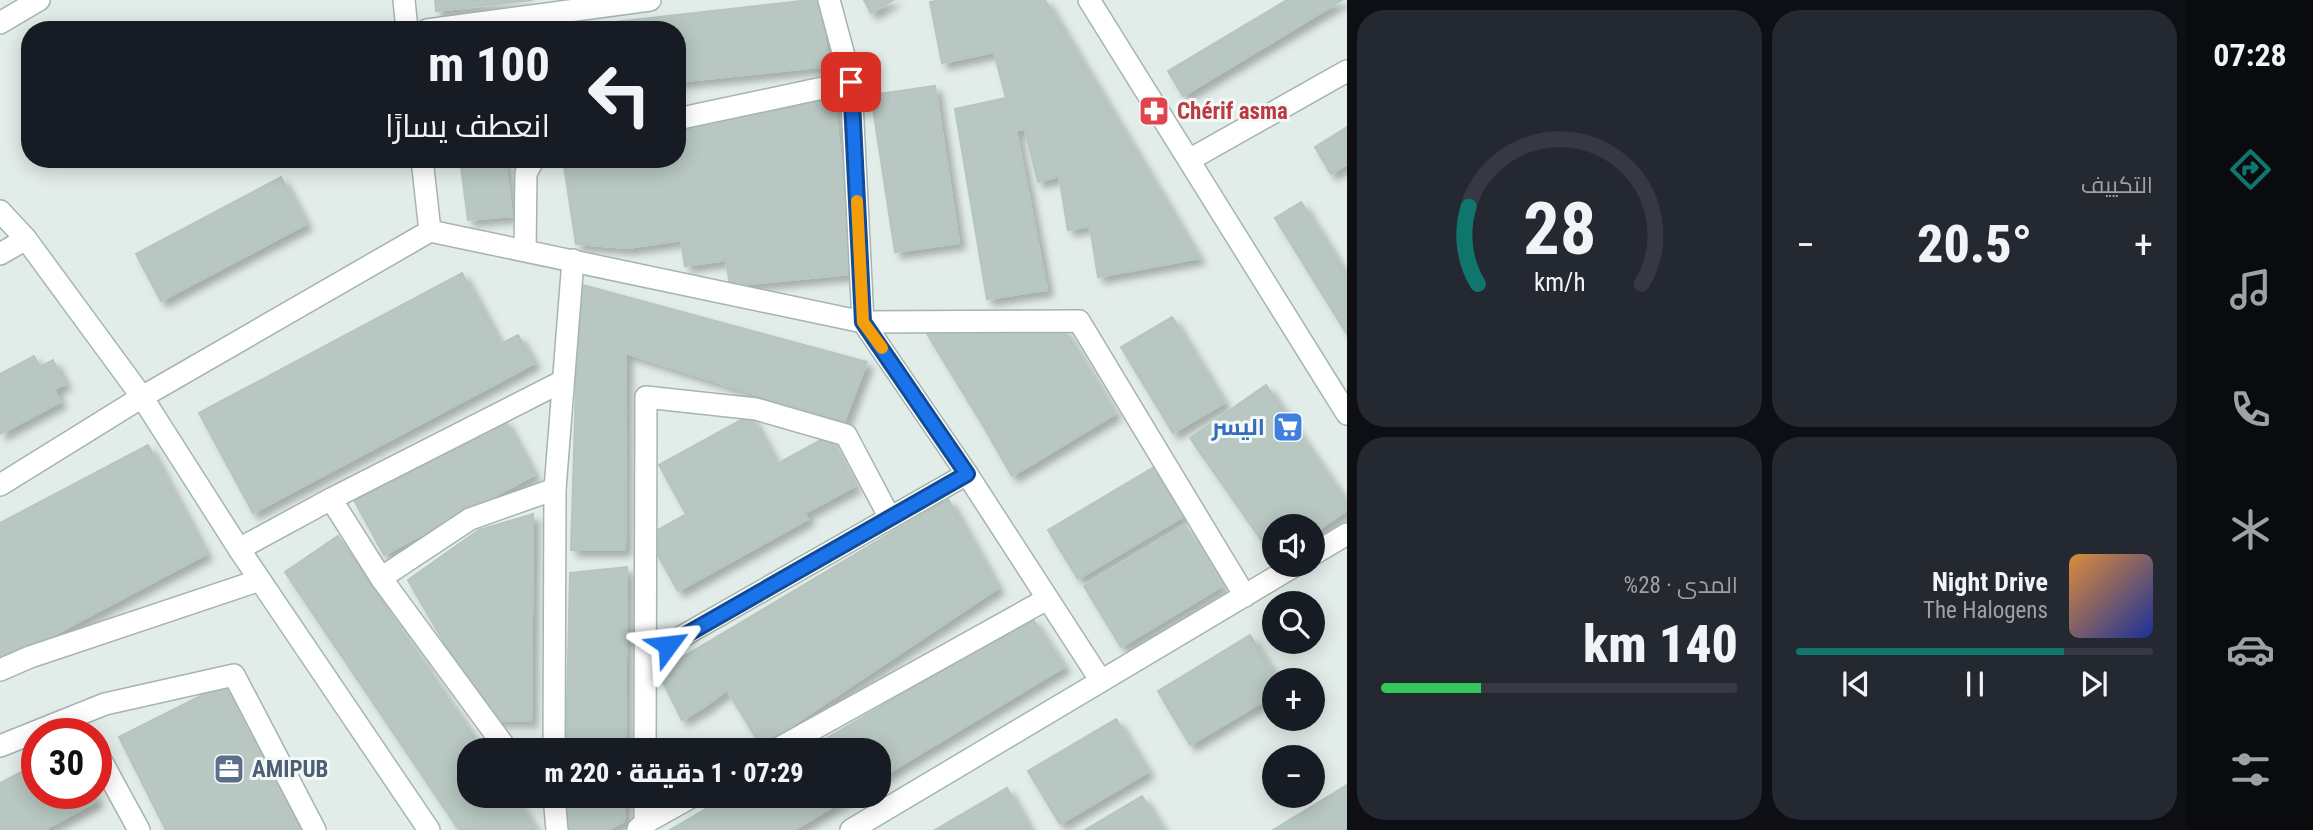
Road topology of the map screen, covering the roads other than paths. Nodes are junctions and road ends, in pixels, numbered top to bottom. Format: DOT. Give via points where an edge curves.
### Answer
graph roads {
  1 [pos="39,0"];
  2 [pos="404,0"];
  3 [pos="650,0"];
  4 [pos="828,0"];
  5 [pos="1089,0"];
  6 [pos="406,21"];
  7 [pos="494,21"];
  8 [pos="0,23"];
  9 [pos="1347,71"];
  10 [pos="851,82"];
  11 [pos="686,117"];
  12 [pos="1189,160"];
  13 [pos="423,168"];
  14 [pos="529,168"];
  15 [pos="0,211"];
  16 [pos="430,231"];
  17 [pos="26,240"];
  18 [pos="525,250"];
  19 [pos="0,254"];
  20 [pos="573,260"];
  21 [pos="863,322"];
  22 [pos="563,380"];
  23 [pos="142,397"];
  24 [pos="1347,414"];
  25 [pos="967,474"];
  26 [pos="0,485"];
  27 [pos="555,489"];
  28 [pos="331,499"];
  29 [pos="890,518"];
  30 [pos="1347,534"];
  31 [pos="1325,547"];
  32 [pos="239,549"];
  33 [pos="1276,577"];
  34 [pos="381,578"];
  35 [pos="260,580"];
  36 [pos="1245,596"];
  37 [pos="1047,599"];
  38 [pos="646,657"];
  39 [pos="0,670"];
  40 [pos="1101,681"];
  41 [pos="89,718"];
  42 [pos="498,738"];
  43 [pos="554,738"];
  44 [pos="645,738"];
  45 [pos="797,738"];
  46 [pos="21,740"];
  47 [pos="0,746"];
  48 [pos="112,780"];
  49 [pos="643,808"];
  50 [pos="672,808"];
  51 [pos="641,826"];
  52 [pos="139,830"];
  53 [pos="315,830"];
  54 [pos="429,830"];
  55 [pos="851,830"];
  1 -- 8 [label="street"];
  2 -- 6 [label="street"];
  3 -- 7 [label="street"];
  4 -- 10 [label="street"];
  5 -- 12 [label="street"];
  9 -- 12 [label="street"];
  10 -- 11 [label="street"];
  10 -- 21 [label="street"];
  12 -- 24 [label="street"];
  13 -- 16 [label="street"];
  14 -- 18 [label="street"];
  15 -- 17 [label="street"];
  16 -- 18 [label="street"];
  16 -- 23 [label="street"];
  17 -- 19 [label="street"];
  17 -- 23 [label="street"];
  18 -- 20 [label="street"];
  20 -- 21 [label="street"];
  20 -- 22 [label="street"];
  21 -- 25 [label="street"];
  21 -- 36 [label="street" via="1079,321"];
  22 -- 27 [label="street"];
  22 -- 28 [label="street"];
  23 -- 26 [label="street"];
  23 -- 32 [label="street"];
  25 -- 29 [label="street"];
  25 -- 37 [label="street"];
  27 -- 34 [label="street" via="470,519"];
  27 -- 43 [label="street"];
  28 -- 32 [label="street"];
  28 -- 34 [label="street"];
  29 -- 38 [label="street"];
  29 -- 38 [label="street" via="846,435 756,409 646,397"];
  30 -- 31 [label="street"];
  32 -- 35 [label="street"];
  33 -- 36 [label="street"];
  34 -- 42 [label="street"];
  35 -- 39 [label="street"];
  35 -- 54 [label="street"];
  36 -- 40 [label="street"];
  37 -- 40 [label="street"];
  37 -- 45 [label="street"];
  38 -- 44 [label="street"];
  40 -- 55 [label="street"];
  41 -- 53 [label="street" via="105,704 234,675"];
  46 -- 47 [label="street"];
  48 -- 52 [label="street"];
  49 -- 51 [label="street"];
  50 -- 51 [label="street"];
}
